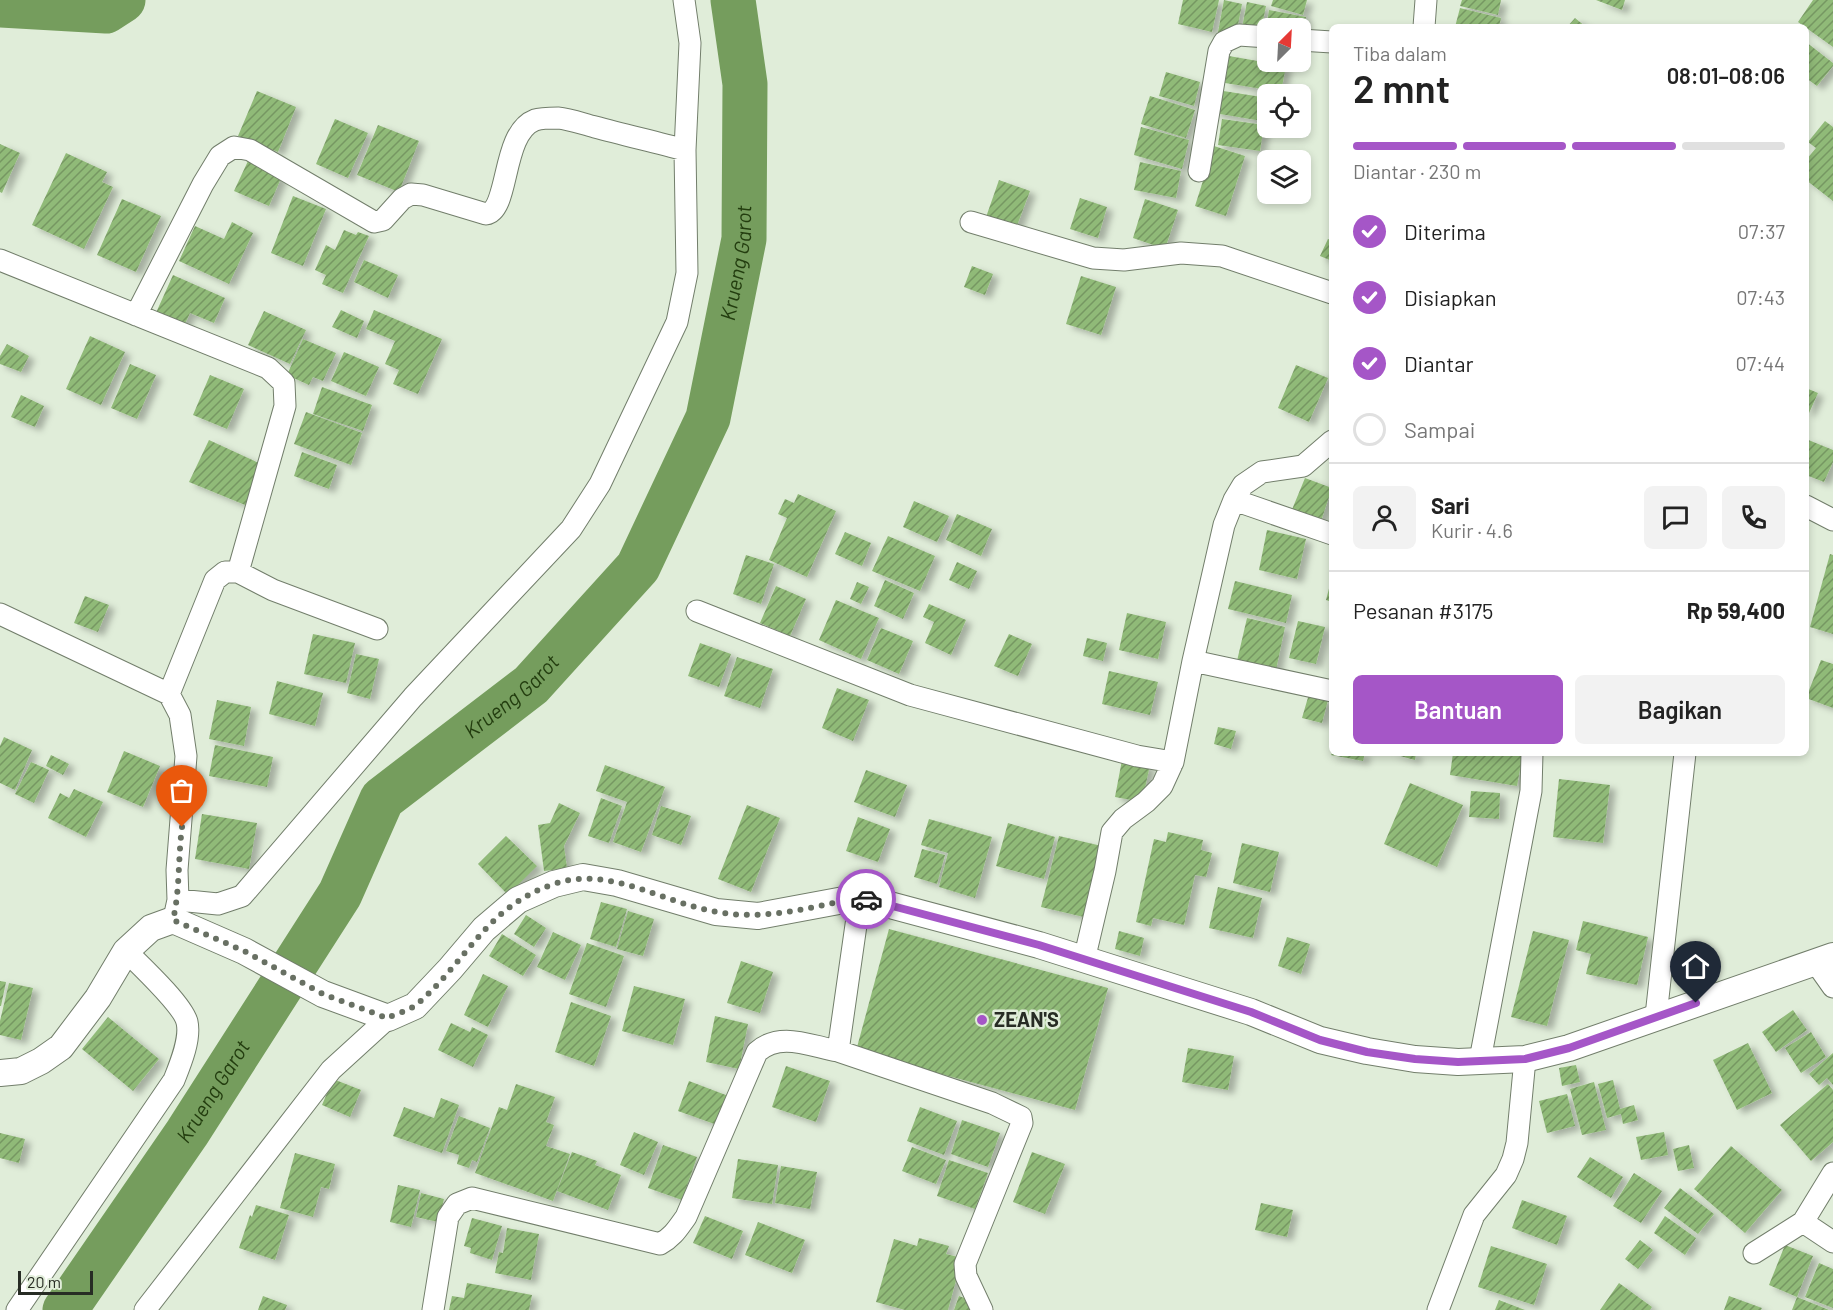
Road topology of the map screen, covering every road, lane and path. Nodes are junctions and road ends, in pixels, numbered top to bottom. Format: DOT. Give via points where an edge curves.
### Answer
graph roads {
  1 [pos="684,0"];
  2 [pos="1426,0"];
  3 [pos="1424,24"];
  4 [pos="1257,37"];
  5 [pos="1311,41"];
  6 [pos="1329,42"];
  7 [pos="685,150"];
  8 [pos="1199,171"];
  9 [pos="971,222"];
  10 [pos="0,260"];
  11 [pos="1329,292"];
  12 [pos="136,315"];
  13 [pos="1329,444"];
  14 [pos="1234,500"];
  15 [pos="1809,508"];
  16 [pos="1833,520"];
  17 [pos="1329,533"];
  18 [pos="238,572"];
  19 [pos="697,611"];
  20 [pos="0,615"];
  21 [pos="377,629"];
  22 [pos="1193,661"];
  23 [pos="1329,691"];
  24 [pos="169,694"];
  25 [pos="1532,756"];
  26 [pos="1685,756"];
  27 [pos="1173,762"];
  28 [pos="860,897"];
  29 [pos="176,910"];
  30 [pos="126,951"];
  31 [pos="1825,959"];
  32 [pos="1084,960"];
  33 [pos="1833,987"];
  34 [pos="1656,1016"];
  35 [pos="387,1018"];
  36 [pos="838,1051"];
  37 [pos="1525,1059"];
  38 [pos="1480,1060"];
  39 [pos="0,1073"];
  40 [pos="1833,1173"];
  41 [pos="1803,1221"];
  42 [pos="1833,1242"];
  43 [pos="1754,1253"];
  44 [pos="17,1310"];
  45 [pos="145,1310"];
  46 [pos="433,1310"];
  47 [pos="982,1310"];
  48 [pos="1438,1310"];
  1 -- 7 [label="street" via="690,43"];
  2 -- 3 [label="street"];
  4 -- 8 [label="street" via="1239,35 1224,42 1220,51"];
  5 -- 6 [label="street"];
  7 -- 12 [label="street" via="560,118 535,120 515,141 495,211 486,214 411,194 383,220 374,222 250,150 234,147 220,156 203,184"];
  7 -- 29 [label="street" via="687,273 677,322 600,484 582,511 413,697 242,896"];
  9 -- 11 [label="street" via="1093,258 1124,261 1181,253 1222,256"];
  10 -- 12 [label="street"];
  12 -- 18 [label="street" via="268,368 284,383 285,406"];
  13 -- 14 [label="street" via="1303,466 1262,472 1244,484"];
  14 -- 17 [label="street"];
  14 -- 22 [label="street" via="1224,525"];
  15 -- 16 [label="street"];
  18 -- 21 [label="street" via="273,590"];
  18 -- 24 [label="street" via="225,572 215,580"];
  19 -- 27 [label="street" via="910,695 1137,756"];
  20 -- 24 [label="street"];
  22 -- 23 [label="street"];
  22 -- 27 [label="street"];
  24 -- 29 [label="street" via="180,715 186,756"];
  25 -- 38 [label="street" via="1531,791"];
  26 -- 34 [label="street"];
  27 -- 32 [label="street" via="1162,786 1112,832"];
  28 -- 32 [label="street" via="991,930"];
  28 -- 35 [label="street" via="758,916 716,912 583,877 554,884 518,900 484,929 415,1006"];
  28 -- 36 [label="street"];
  29 -- 30 [label="street"];
  29 -- 35 [label="street" via="323,994"];
  30 -- 39 [label="street" via="98,998 61,1047 21,1071"];
  30 -- 44 [label="street" via="169,994 187,1021 185,1052 174,1080"];
  31 -- 33 [label="street"];
  31 -- 34 [label="street"];
  32 -- 38 [label="street" via="1251,1012 1320,1040 1367,1052 1415,1059"];
  34 -- 37 [label="street" via="1569,1048"];
  35 -- 45 [label="street" via="331,1070"];
  36 -- 46 [label="street" via="782,1040 757,1052 686,1217 675,1233 660,1244 472,1198 457,1204 448,1217"];
  36 -- 47 [label="street" via="992,1103 1022,1117 965,1264 966,1276"];
  37 -- 38 [label="street"];
  37 -- 48 [label="street" via="1513,1159 1506,1175 1474,1215"];
  40 -- 41 [label="street"];
  41 -- 42 [label="street"];
  41 -- 43 [label="street"];
}
